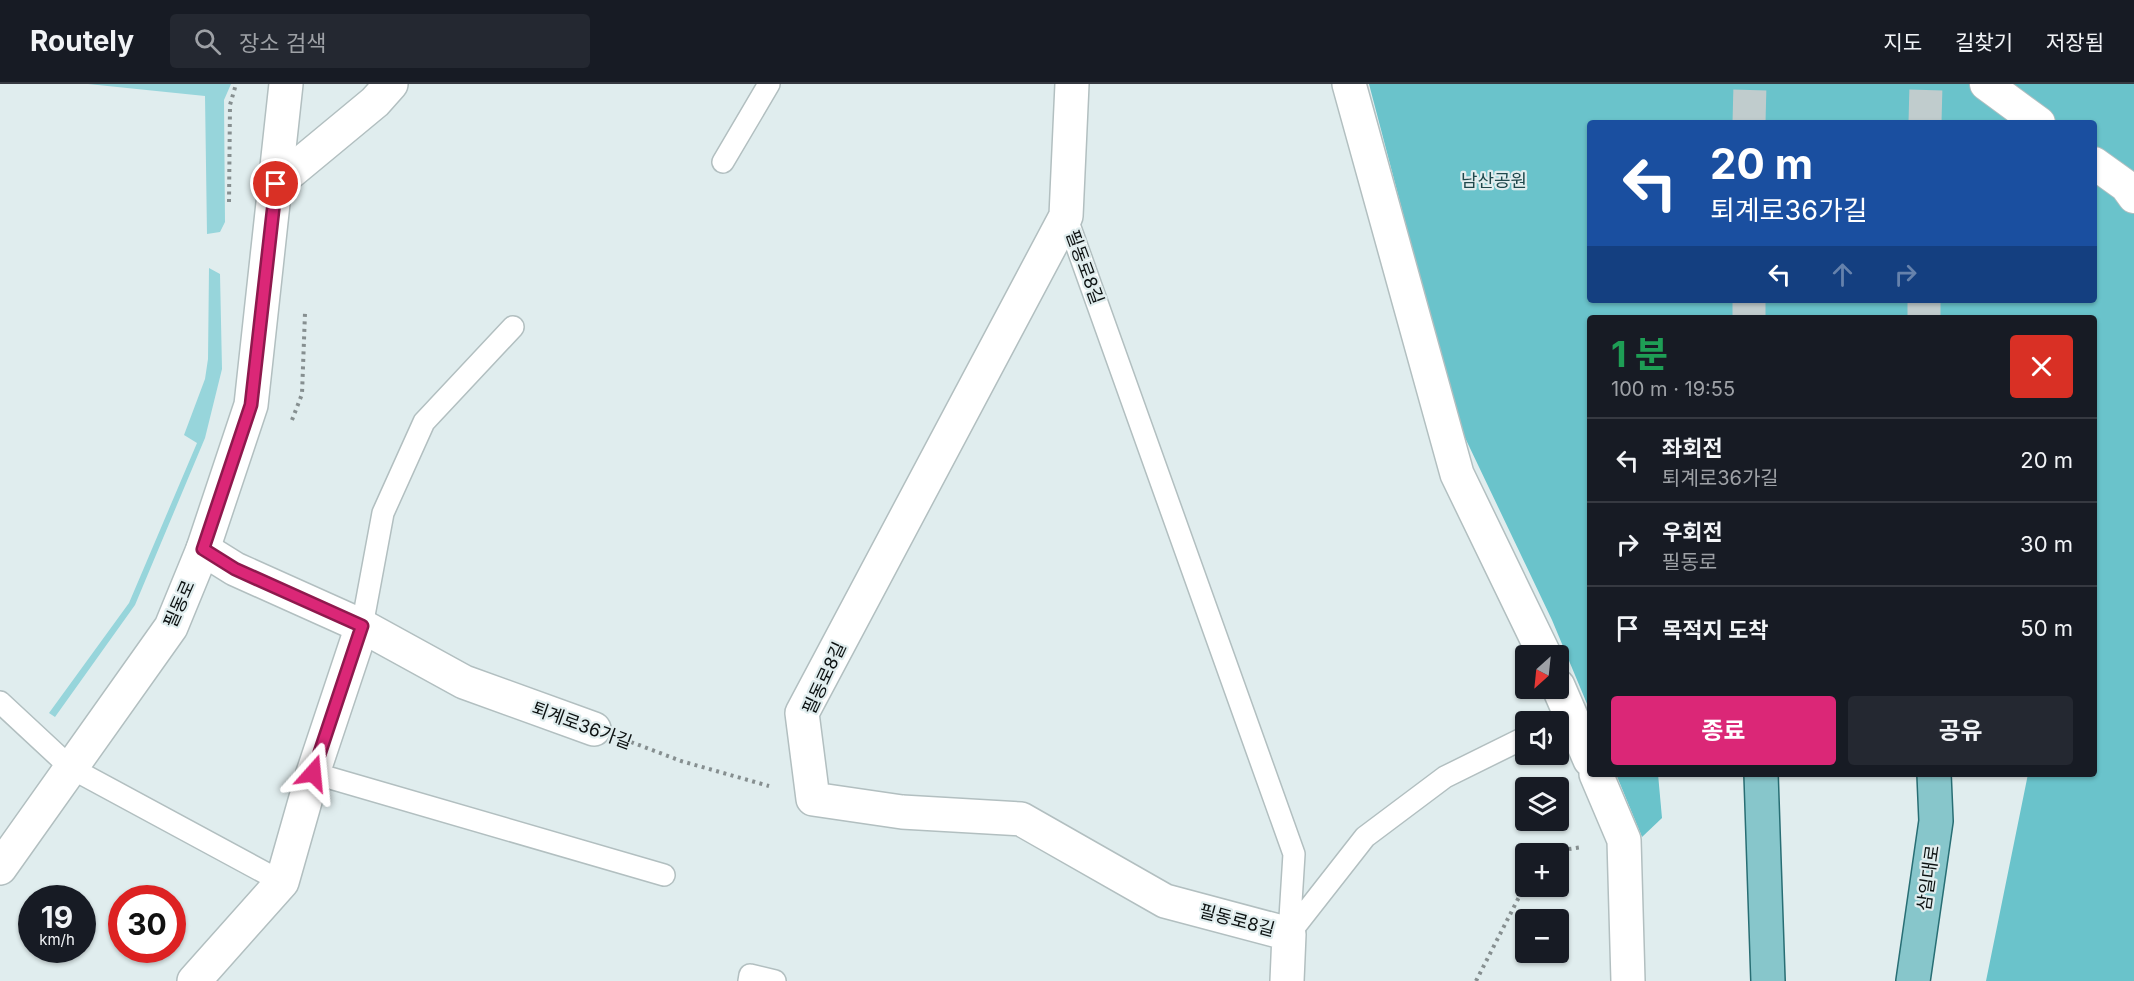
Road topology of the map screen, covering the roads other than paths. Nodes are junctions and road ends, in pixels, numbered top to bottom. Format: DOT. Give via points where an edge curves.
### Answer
graph roads {
  1 [pos="286,84"];
  2 [pos="392,84"];
  3 [pos="769,84"];
  4 [pos="1072,84"];
  5 [pos="1349,84"];
  6 [pos="1986,84"];
  7 [pos="2035,120"];
  8 [pos="723,162"];
  9 [pos="2097,165"];
  10 [pos="276,184"];
  11 [pos="2134,197"];
  12 [pos="1066,216"];
  13 [pos="513,327"];
  14 [pos="203,549"];
  15 [pos="362,626"];
  16 [pos="1540,645"];
  17 [pos="0,702"];
  18 [pos="1562,707"];
  19 [pos="594,729"];
  20 [pos="1515,742"];
  21 [pos="1587,754"];
  22 [pos="71,768"];
  23 [pos="313,773"];
  24 [pos="1597,777"];
  25 [pos="1761,777"];
  26 [pos="1934,777"];
  27 [pos="0,868"];
  28 [pos="664,875"];
  29 [pos="282,882"];
  30 [pos="1289,933"];
  31 [pos="194,981"];
  32 [pos="749,981"];
  33 [pos="776,981"];
  34 [pos="1287,981"];
  35 [pos="1628,981"];
  36 [pos="1768,981"];
  37 [pos="1913,981"];
  1 -- 10 [label="street, 필동로"];
  2 -- 10 [label="street"];
  3 -- 8 [label="lane"];
  4 -- 12 [label="street, 필동로8길"];
  5 -- 16 [label="street" via="1457,474"];
  6 -- 7 [label="street"];
  9 -- 11 [label="street" via="2126,186"];
  10 -- 14 [label="street, 필동로" via="251,405"];
  12 -- 30 [label="lane, 필동로8길" via="1294,854"];
  12 -- 30 [label="street, 필동로8길" via="802,713 813,799 902,812 1022,819 1165,901"];
  13 -- 15 [label="lane" via="424,422 383,513"];
  14 -- 15 [label="street, 퇴계로36가길" via="235,569"];
  14 -- 22 [label="street, 필동로" via="171,627"];
  15 -- 19 [label="street, 퇴계로36가길" via="464,682"];
  15 -- 23 [label="street"];
  17 -- 22 [label="lane"];
  18 -- 21 [label="street"];
  20 -- 30 [label="lane, 필동로8길" via="1445,777 1365,837"];
  22 -- 27 [label="street, 필동로"];
  22 -- 29 [label="lane"];
  23 -- 28 [label="lane"];
  23 -- 29 [label="street"];
  24 -- 35 [label="street" via="1624,840"];
  25 -- 36 [label="main road"];
  26 -- 37 [label="main road, 삼일대로" via="1936,821"];
  29 -- 31 [label="street"];
  30 -- 34 [label="street, 필동로8길"];
  32 -- 33 [label="lane" via="750,975"];
}
